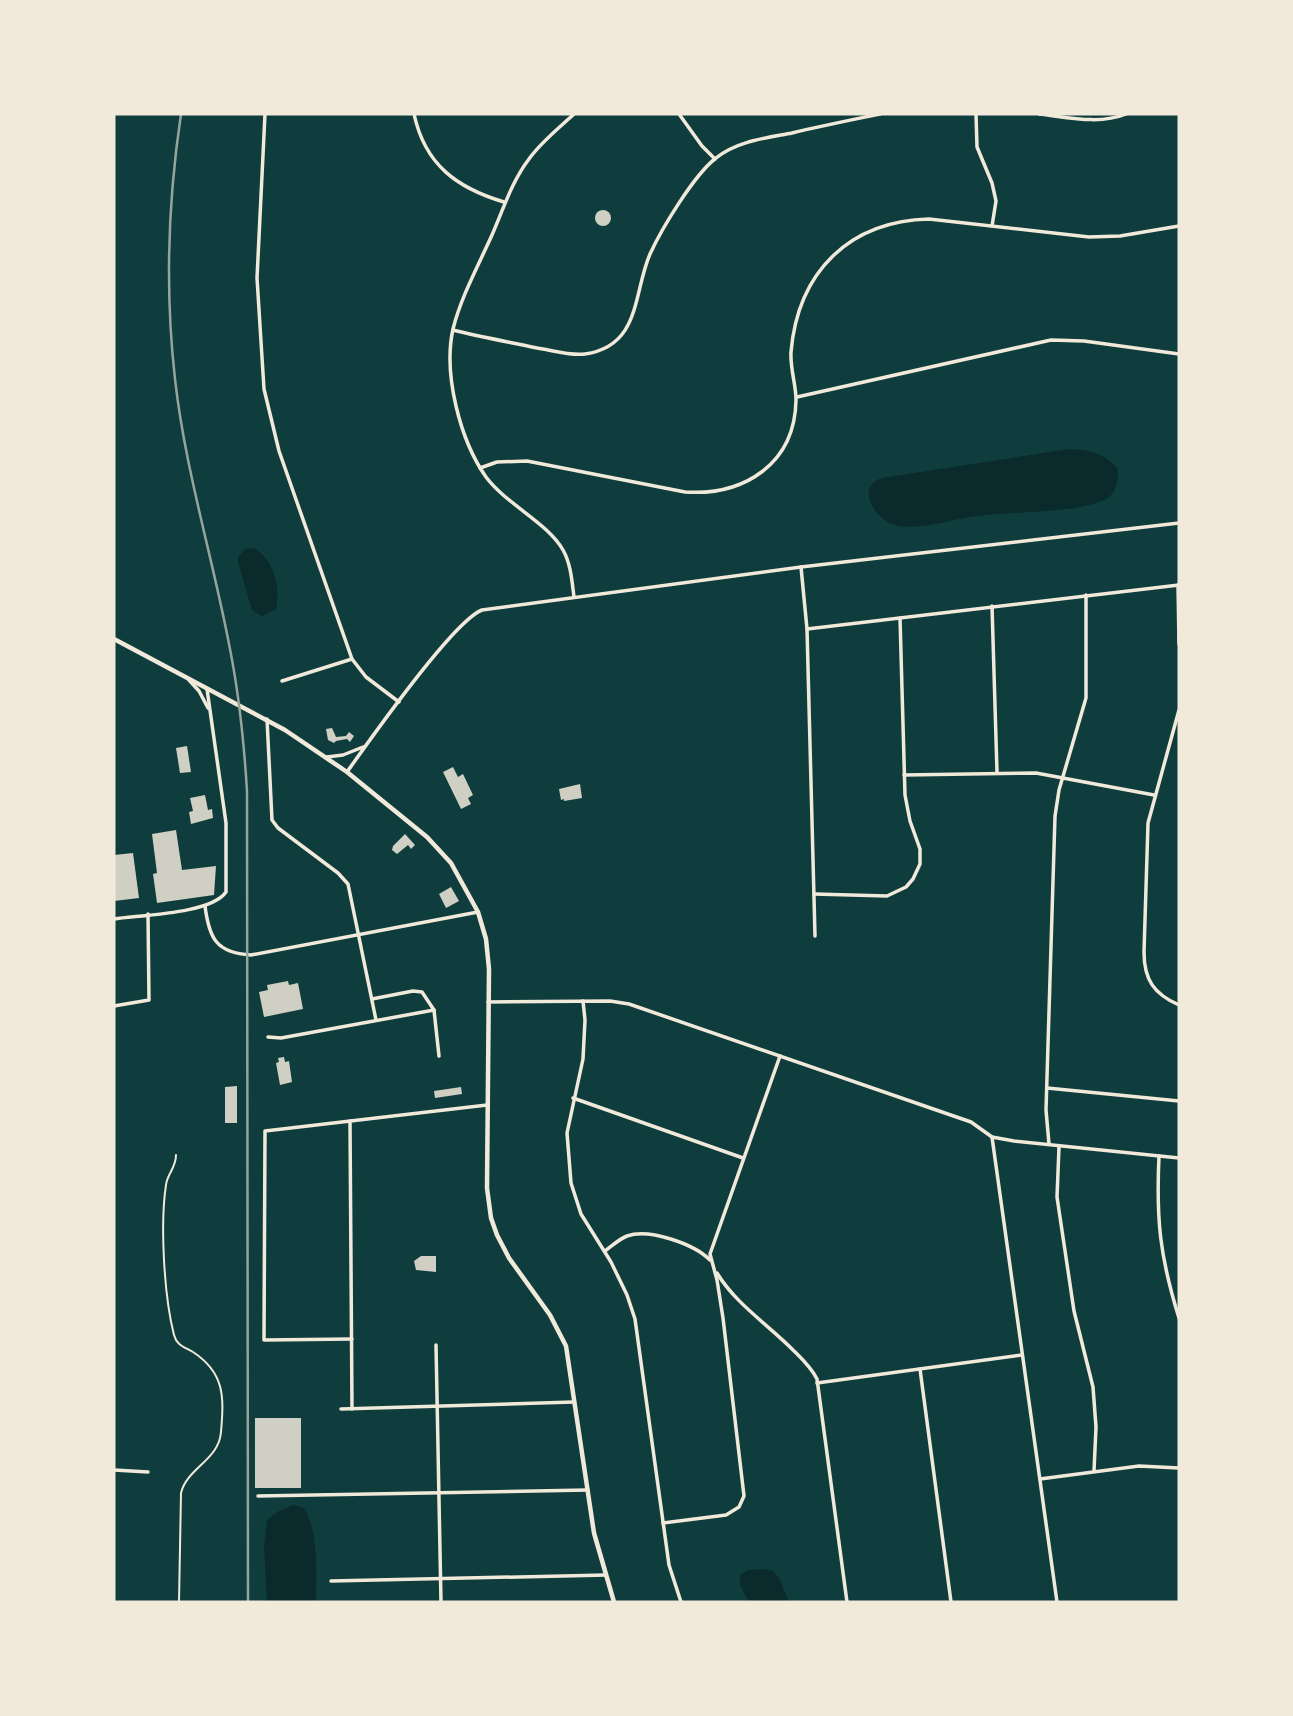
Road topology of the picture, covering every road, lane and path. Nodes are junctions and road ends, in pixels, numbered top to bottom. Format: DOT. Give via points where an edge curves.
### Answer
graph roads {
  1 [pos="265,114"];
  2 [pos="414,114"];
  3 [pos="574,114"];
  4 [pos="679,114"];
  5 [pos="880,114"];
  6 [pos="976,114"];
  7 [pos="1040,114"];
  8 [pos="1126,114"];
  9 [pos="715,159"];
  10 [pos="505,203"];
  11 [pos="992,226"];
  12 [pos="1179,226"];
  13 [pos="453,330"];
  14 [pos="1179,354"];
  15 [pos="796,397"];
  16 [pos="480,468"];
  17 [pos="1179,523"];
  18 [pos="801,567"];
  19 [pos="1179,585"];
  20 [pos="1086,595"];
  21 [pos="574,597"];
  22 [pos="992,606"];
  23 [pos="900,618"];
  24 [pos="807,629"];
  25 [pos="114,639"];
  26 [pos="1179,644"];
  27 [pos="352,659"];
  28 [pos="187,679"];
  29 [pos="282,681"];
  30 [pos="207,689"];
  31 [pos="399,702"];
  32 [pos="1179,710"];
  33 [pos="210,712"];
  34 [pos="267,719"];
  35 [pos="365,747"];
  36 [pos="326,757"];
  37 [pos="347,772"];
  38 [pos="997,773"];
  39 [pos="904,775"];
  40 [pos="1063,778"];
  41 [pos="1154,795"];
  42 [pos="814,894"];
  43 [pos="205,906"];
  44 [pos="478,912"];
  45 [pos="148,914"];
  46 [pos="114,919"];
  47 [pos="359,935"];
  48 [pos="816,936"];
  49 [pos="372,999"];
  50 [pos="583,1001"];
  51 [pos="488,1002"];
  52 [pos="1179,1005"];
  53 [pos="114,1006"];
  54 [pos="434,1010"];
  55 [pos="376,1020"];
  56 [pos="268,1037"];
  57 [pos="439,1056"];
  58 [pos="780,1056"];
  59 [pos="1048,1088"];
  60 [pos="573,1098"];
  61 [pos="1179,1101"];
  62 [pos="487,1105"];
  63 [pos="350,1121"];
  64 [pos="992,1137"];
  65 [pos="1049,1146"];
  66 [pos="1059,1147"];
  67 [pos="176,1155"];
  68 [pos="1159,1156"];
  69 [pos="744,1158"];
  70 [pos="1179,1158"];
  71 [pos="605,1251"];
  72 [pos="710,1260"];
  73 [pos="1179,1318"];
  74 [pos="352,1339"];
  75 [pos="436,1345"];
  76 [pos="1022,1356"];
  77 [pos="920,1369"];
  78 [pos="817,1382"];
  79 [pos="576,1402"];
  80 [pos="438,1406"];
  81 [pos="341,1409"];
  82 [pos="352,1409"];
  83 [pos="1179,1468"];
  84 [pos="114,1470"];
  85 [pos="1094,1471"];
  86 [pos="148,1472"];
  87 [pos="1040,1479"];
  88 [pos="588,1490"];
  89 [pos="439,1493"];
  90 [pos="258,1496"];
  91 [pos="663,1523"];
  92 [pos="606,1575"];
  93 [pos="441,1578"];
  94 [pos="331,1581"];
  95 [pos="179,1602"];
  96 [pos="442,1602"];
  97 [pos="614,1602"];
  98 [pos="681,1602"];
  99 [pos="847,1602"];
  100 [pos="951,1602"];
  101 [pos="1057,1602"];
  1 -- 27 [label="street" via="257,278 264,389 279,451"];
  2 -- 10 [label="street" via="440,167 470,190"];
  3 -- 10 [label="street" via="529,159"];
  4 -- 9 [label="street"];
  5 -- 9 [label="street" via="741,144"];
  6 -- 11 [label="street" via="977,148 996,201"];
  7 -- 8 [label="street" via="1096,120"];
  9 -- 13 [label="street" via="695,180 655,244 635,313 615,341 576,354"];
  10 -- 13 [label="street"];
  11 -- 12 [label="street" via="1089,237"];
  11 -- 15 [label="street" via="904,220 876,228 842,247 816,277 801,312 791,353"];
  13 -- 16 [label="street" via="452,389"];
  14 -- 15 [label="street" via="1051,340"];
  15 -- 16 [label="street" via="791,431 775,459 749,481 720,492 685,492 527,461"];
  16 -- 21 [label="street" via="495,488 559,544 569,565"];
  17 -- 18 [label="street"];
  18 -- 21 [label="street"];
  18 -- 24 [label="street"];
  19 -- 20 [label="street"];
  19 -- 26 [label="street"];
  20 -- 22 [label="street"];
  20 -- 40 [label="street" via="1086,698"];
  21 -- 31 [label="street" via="474,613"];
  22 -- 23 [label="street"];
  22 -- 38 [label="street"];
  23 -- 24 [label="street"];
  23 -- 39 [label="street"];
  24 -- 42 [label="street"];
  25 -- 28 [label="main road"];
  27 -- 29 [label="street"];
  27 -- 31 [label="street" via="366,677"];
  28 -- 30 [label="main road"];
  28 -- 33 [label="street"];
  30 -- 33 [label="street"];
  30 -- 34 [label="main road"];
  31 -- 35 [label="street"];
  32 -- 41 [label="street"];
  33 -- 43 [label="street" via="226,823 227,889"];
  34 -- 36 [label="main road"];
  34 -- 47 [label="street" via="272,820 346,881"];
  35 -- 36 [label="street"];
  35 -- 37 [label="street"];
  36 -- 37 [label="main road"];
  37 -- 44 [label="main road" via="447,857"];
  38 -- 39 [label="street"];
  38 -- 40 [label="street"];
  39 -- 42 [label="street" via="907,810 920,849 913,879 887,896"];
  40 -- 41 [label="street"];
  40 -- 59 [label="street" via="1055,816"];
  41 -- 52 [label="street" via="1148,823 1144,967 1155,991"];
  42 -- 48 [label="street"];
  43 -- 45 [label="street"];
  43 -- 47 [label="street" via="212,937 235,954 252,956"];
  44 -- 47 [label="street"];
  44 -- 51 [label="main road" via="486,939"];
  45 -- 46 [label="street"];
  45 -- 53 [label="street" via="149,1000"];
  47 -- 49 [label="street"];
  49 -- 54 [label="street" via="418,991"];
  49 -- 55 [label="street"];
  50 -- 51 [label="street"];
  50 -- 58 [label="street" via="629,1004"];
  50 -- 60 [label="street" via="583,1059"];
  51 -- 62 [label="main road"];
  54 -- 55 [label="street"];
  54 -- 57 [label="street"];
  55 -- 56 [label="street"];
  58 -- 64 [label="street" via="971,1122"];
  58 -- 69 [label="street"];
  59 -- 61 [label="street"];
  59 -- 65 [label="street"];
  60 -- 69 [label="street"];
  60 -- 71 [label="street" via="567,1133 571,1183 586,1224"];
  62 -- 63 [label="street"];
  62 -- 79 [label="main road" via="486,1188 491,1218 509,1258 563,1337"];
  63 -- 74 [label="street"];
  63 -- 74 [label="street" via="265,1132 264,1340"];
  64 -- 65 [label="street"];
  64 -- 76 [label="street"];
  65 -- 66 [label="street"];
  66 -- 68 [label="street"];
  66 -- 85 [label="street" via="1057,1197 1074,1311 1093,1387"];
  67 -- 95 [label="lane" via="166,1182 164,1243 174,1334 181,1346 212,1368 221,1384 220,1443 185,1481 181,1493"];
  68 -- 70 [label="street"];
  68 -- 73 [label="street" via="1158,1231"];
  69 -- 72 [label="street"];
  71 -- 72 [label="street" via="626,1236 652,1234"];
  71 -- 91 [label="street" via="635,1319"];
  72 -- 78 [label="street" via="725,1285 803,1360"];
  72 -- 91 [label="street" via="717,1280 745,1493 739,1507 726,1515"];
  74 -- 82 [label="street"];
  75 -- 80 [label="street"];
  76 -- 77 [label="street"];
  76 -- 87 [label="street"];
  77 -- 78 [label="street"];
  77 -- 100 [label="street"];
  78 -- 99 [label="street"];
  79 -- 80 [label="street"];
  79 -- 88 [label="main road"];
  80 -- 82 [label="street"];
  80 -- 89 [label="street"];
  81 -- 82 [label="street"];
  83 -- 85 [label="street"];
  84 -- 86 [label="street"];
  85 -- 87 [label="street"];
  87 -- 101 [label="street"];
  88 -- 89 [label="street"];
  88 -- 92 [label="main road"];
  89 -- 90 [label="street"];
  89 -- 93 [label="street"];
  91 -- 98 [label="street"];
  92 -- 93 [label="street"];
  92 -- 97 [label="main road"];
  93 -- 94 [label="street"];
  93 -- 96 [label="street"];
}
